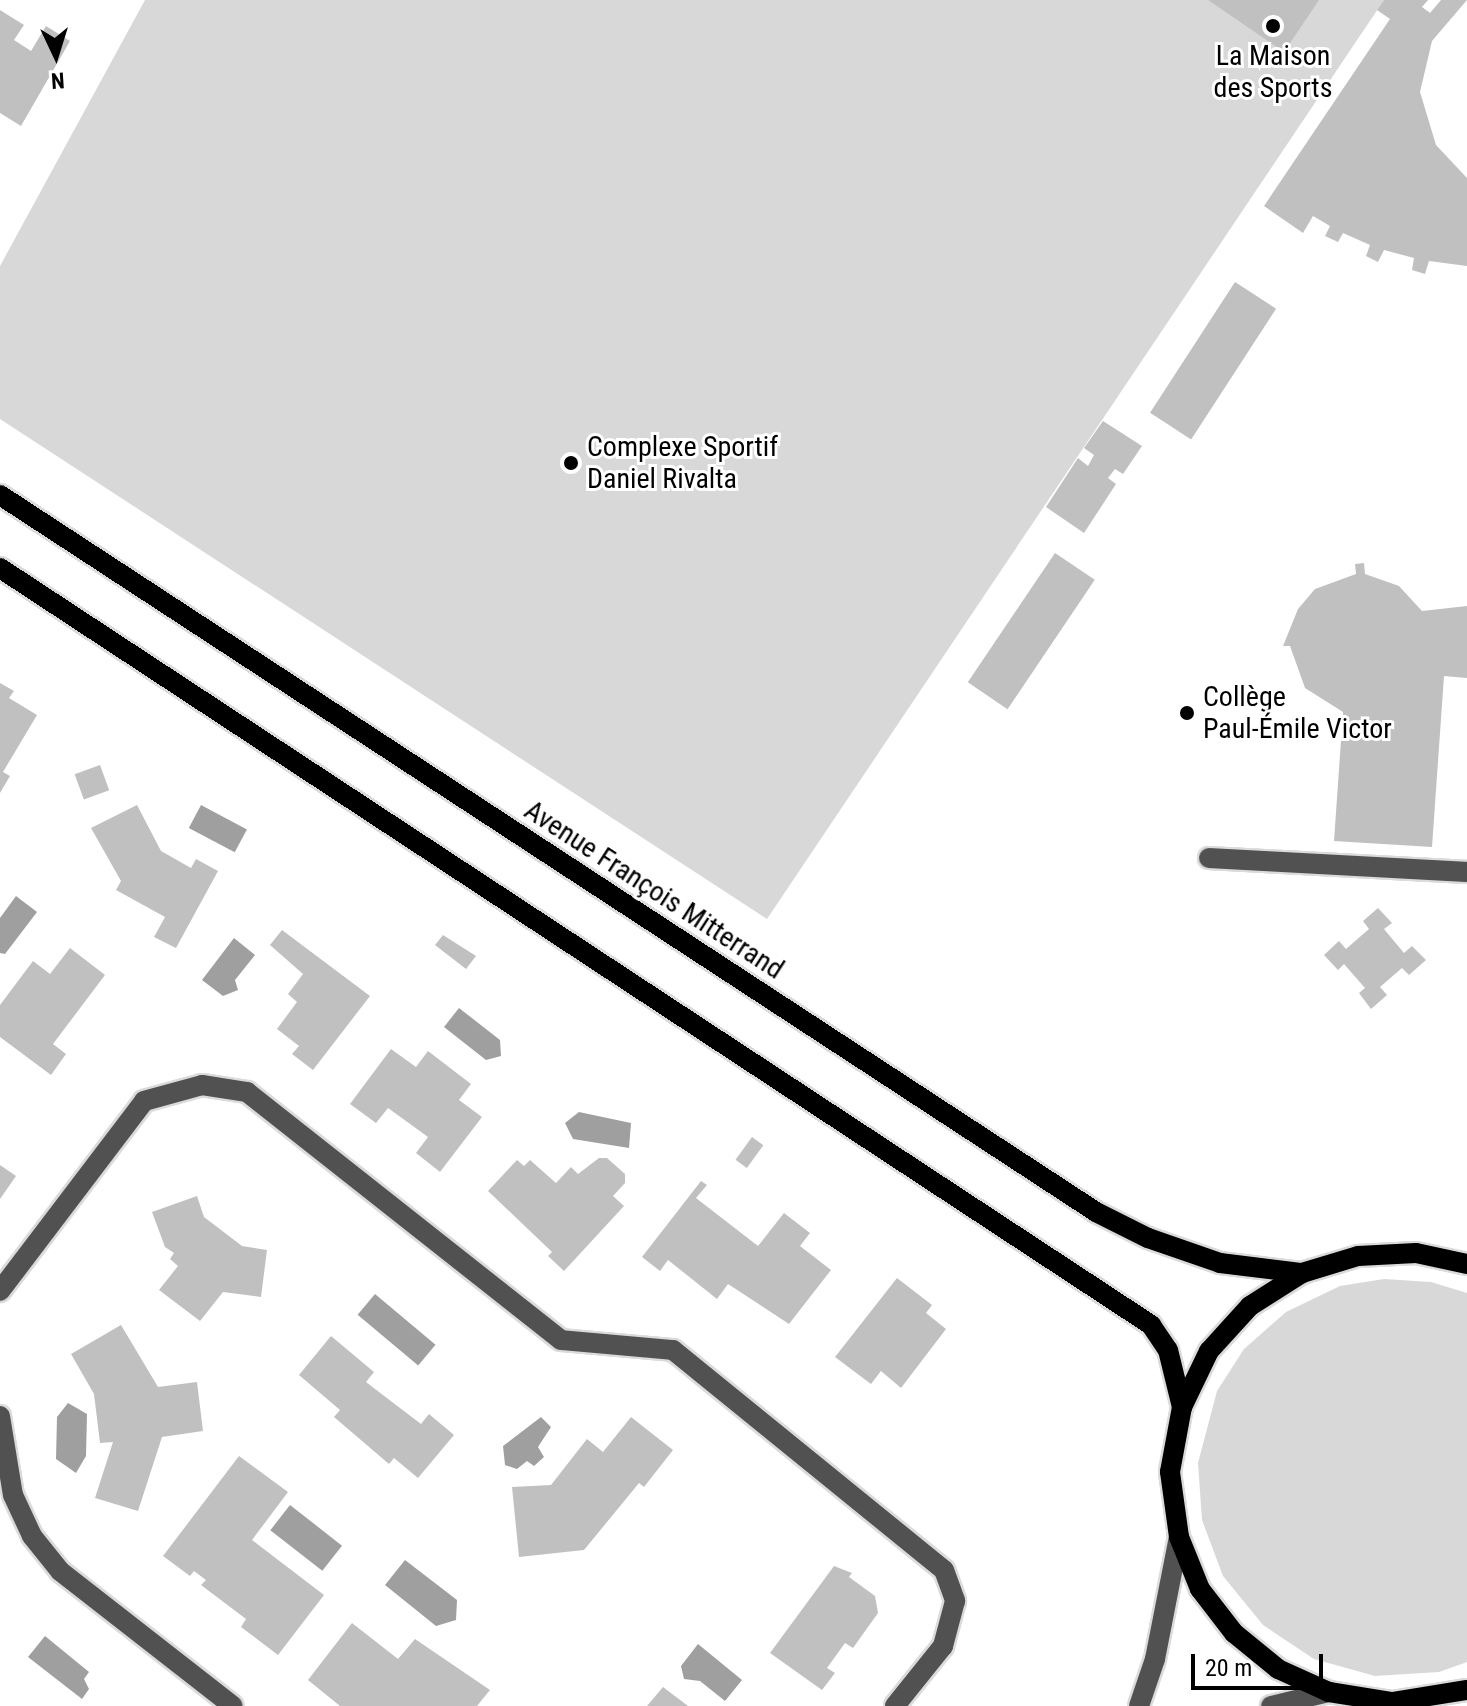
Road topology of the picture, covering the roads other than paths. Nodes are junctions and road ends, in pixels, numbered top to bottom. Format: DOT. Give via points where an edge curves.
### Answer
graph roads {
  1 [pos="0,495"];
  2 [pos="0,568"];
  3 [pos="1209,858"];
  4 [pos="1467,872"];
  5 [pos="1467,1264"];
  6 [pos="1302,1273"];
  7 [pos="0,1291"];
  8 [pos="1182,1407"];
  9 [pos="0,1416"];
  10 [pos="1179,1537"];
  11 [pos="1467,1690"];
  12 [pos="1329,1692"];
  13 [pos="233,1706"];
  14 [pos="895,1706"];
  15 [pos="1139,1706"];
  16 [pos="1271,1706"];
  1 -- 6 [label="main road, Avenue François Mitterrand" via="1096,1212 1148,1238 1220,1263"];
  2 -- 8 [label="main road" via="1151,1325 1168,1350"];
  3 -- 4 [label="street"];
  5 -- 6 [label="main road" via="1387,1253"];
  6 -- 8 [label="main road" via="1250,1306 1209,1351"];
  7 -- 14 [label="street" via="144,1101 202,1085 247,1092 561,1340 673,1350 944,1570 955,1601 943,1646"];
  8 -- 10 [label="main road" via="1170,1472"];
  9 -- 13 [label="street" via="13,1495 32,1536 60,1571"];
  10 -- 12 [label="main road" via="1200,1589 1234,1633 1278,1669"];
  10 -- 15 [label="street" via="1155,1659"];
  11 -- 12 [label="main road" via="1392,1702"];
  12 -- 16 [label="street"];
}
